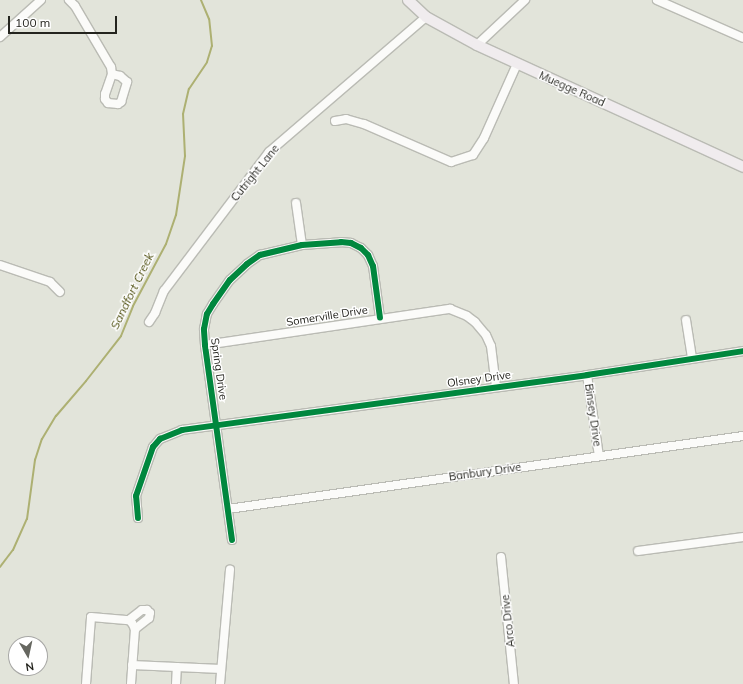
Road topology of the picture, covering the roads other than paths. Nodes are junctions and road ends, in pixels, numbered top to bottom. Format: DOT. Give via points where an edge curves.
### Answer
graph roads {
  1 [pos="41,0"];
  2 [pos="69,0"];
  3 [pos="408,0"];
  4 [pos="525,0"];
  5 [pos="657,0"];
  6 [pos="426,17"];
  7 [pos="0,37"];
  8 [pos="743,38"];
  9 [pos="477,45"];
  10 [pos="517,64"];
  11 [pos="112,74"];
  12 [pos="335,121"];
  13 [pos="743,167"];
  14 [pos="296,203"];
  15 [pos="302,245"];
  16 [pos="0,265"];
  17 [pos="60,292"];
  18 [pos="380,318"];
  19 [pos="686,320"];
  20 [pos="149,322"];
  21 [pos="205,345"];
  22 [pos="743,351"];
  23 [pos="692,358"];
  24 [pos="587,375"];
  25 [pos="496,387"];
  26 [pos="217,425"];
  27 [pos="743,436"];
  28 [pos="599,456"];
  29 [pos="228,509"];
  30 [pos="138,518"];
  31 [pos="743,536"];
  32 [pos="232,540"];
  33 [pos="638,551"];
  34 [pos="501,557"];
  35 [pos="230,569"];
  36 [pos="129,620"];
  37 [pos="135,629"];
  38 [pos="132,665"];
  39 [pos="177,667"];
  40 [pos="221,669"];
  41 [pos="86,684"];
  42 [pos="131,684"];
  43 [pos="176,684"];
  44 [pos="220,684"];
  45 [pos="514,684"];
  1 -- 7 [label="street"];
  2 -- 11 [label="street" via="111,67"];
  3 -- 6 [label="main road, Muegge Road"];
  4 -- 9 [label="street"];
  5 -- 8 [label="street"];
  6 -- 9 [label="main road, Muegge Road"];
  6 -- 20 [label="street, Cutright Lane" via="269,152 164,291"];
  9 -- 10 [label="main road, Muegge Road"];
  10 -- 12 [label="street" via="484,138 472,155 451,162 364,124 346,120"];
  10 -- 13 [label="main road, Muegge Road"];
  14 -- 15 [label="street"];
  15 -- 18 [label="street, Spring Drive" via="341,242 361,248 373,266"];
  15 -- 21 [label="street, Spring Drive" via="260,255 230,280 207,314 204,329"];
  16 -- 17 [label="street" via="50,282"];
  18 -- 21 [label="street, Somerville Drive"];
  18 -- 25 [label="street, Somerville Drive" via="450,309 467,316 482,329 491,346"];
  19 -- 23 [label="street"];
  21 -- 26 [label="street, Spring Drive"];
  22 -- 23 [label="street, Olsney Drive"];
  23 -- 24 [label="street, Olsney Drive"];
  24 -- 25 [label="street, Olsney Drive"];
  24 -- 28 [label="street, Binsey Drive"];
  25 -- 26 [label="street, Olsney Drive"];
  26 -- 29 [label="street, Spring Drive"];
  26 -- 30 [label="street, Olsney Drive" via="170,433 153,447 136,496"];
  27 -- 28 [label="street, Banbury Drive"];
  28 -- 29 [label="street, Banbury Drive"];
  29 -- 32 [label="street, Spring Drive"];
  31 -- 33 [label="street"];
  34 -- 45 [label="street, Arco Drive"];
  35 -- 40 [label="street"];
  36 -- 37 [label="street"];
  36 -- 37 [label="street" via="142,610 150,613 149,618"];
  36 -- 41 [label="street" via="91,617"];
  37 -- 38 [label="street"];
  38 -- 39 [label="street"];
  38 -- 42 [label="street"];
  39 -- 40 [label="street"];
  39 -- 43 [label="street"];
  40 -- 44 [label="street"];
}
